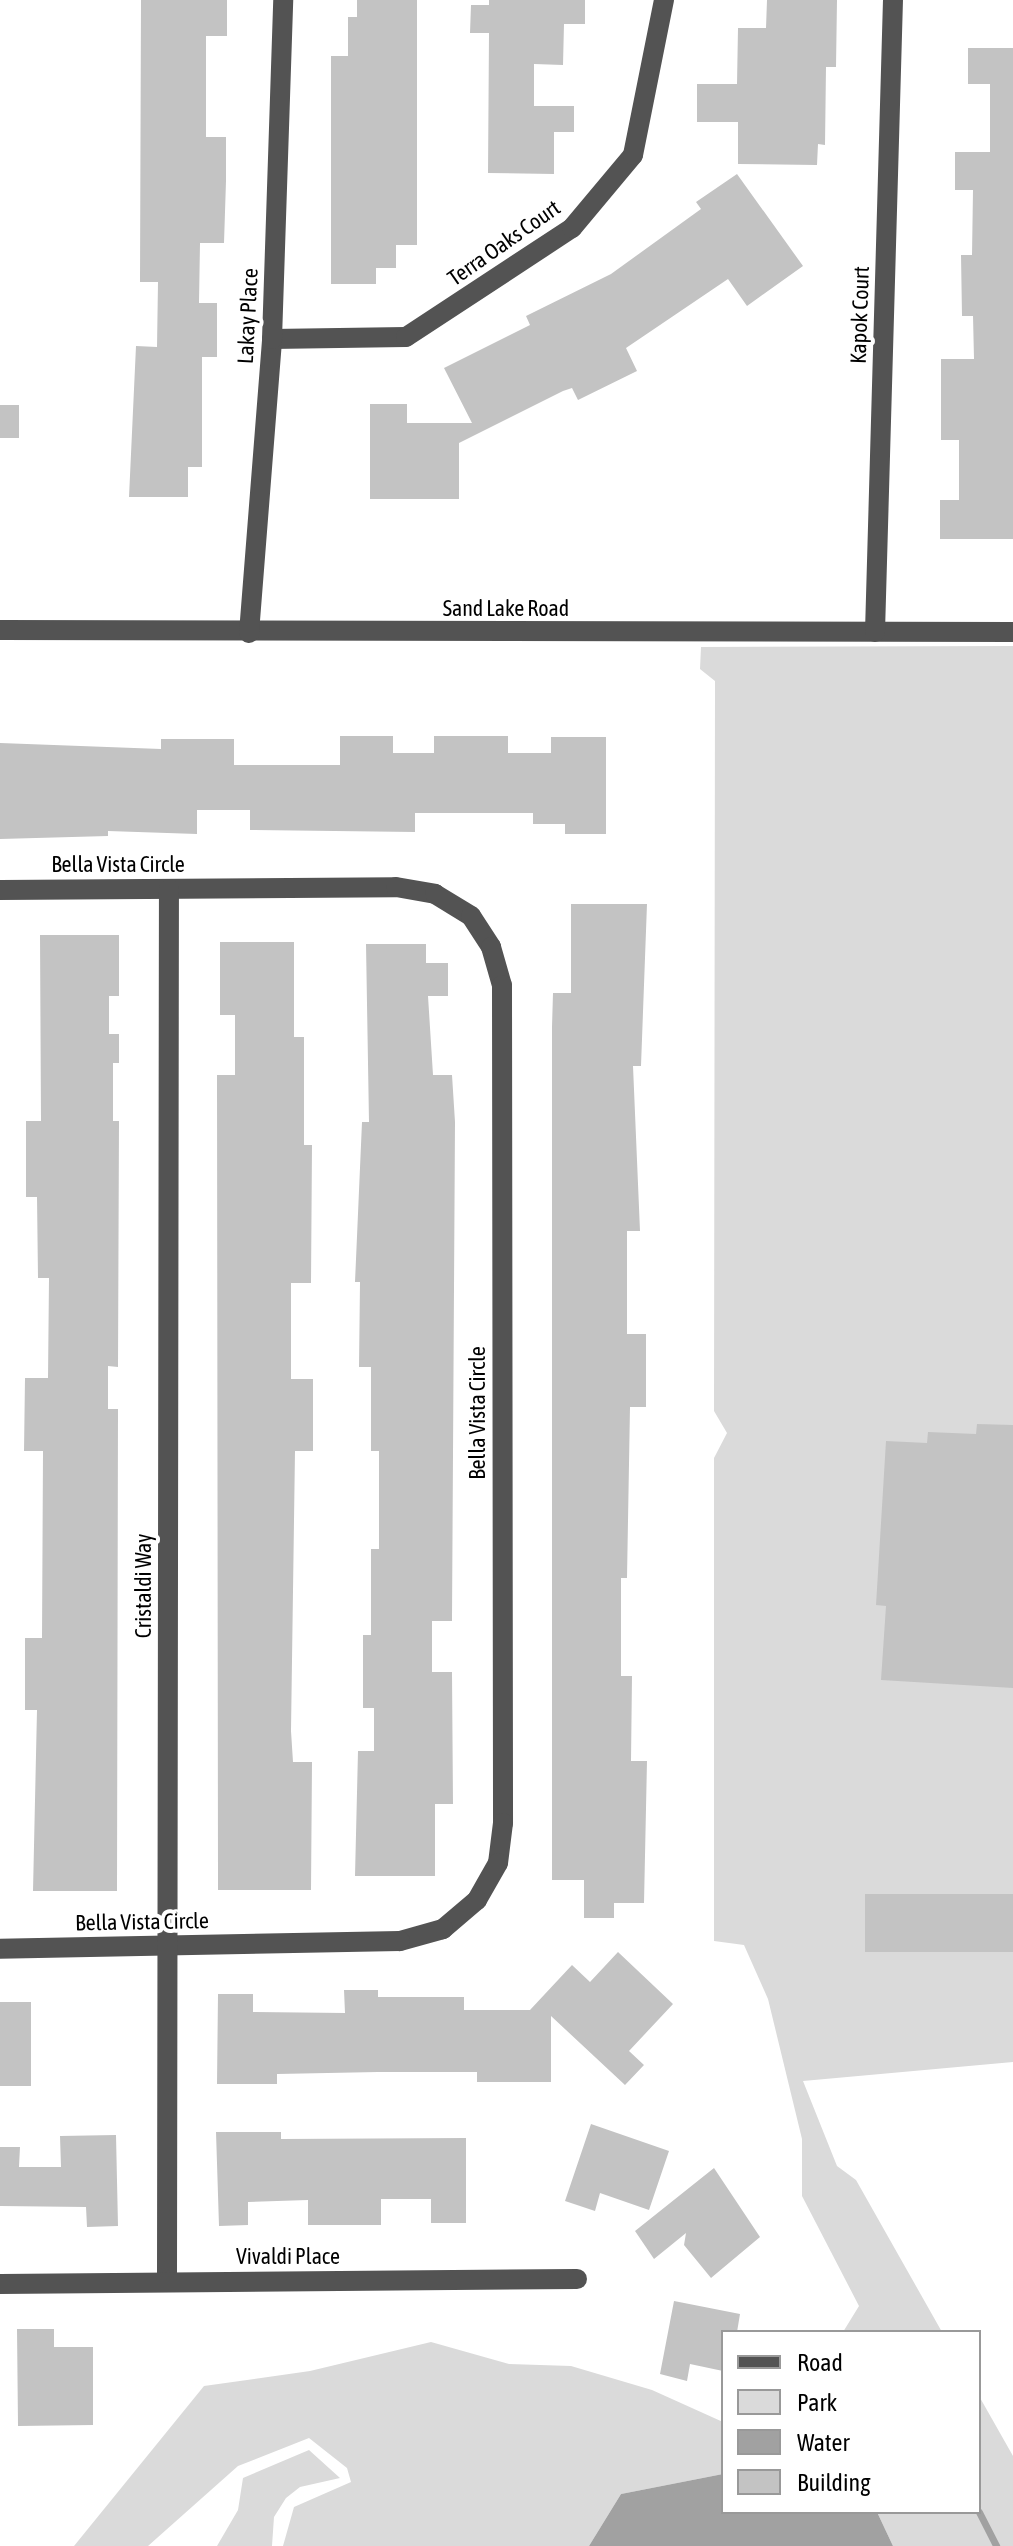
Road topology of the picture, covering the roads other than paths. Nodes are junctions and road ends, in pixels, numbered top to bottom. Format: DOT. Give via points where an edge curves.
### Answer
graph roads {
  1 [pos="283,0"];
  2 [pos="664,0"];
  3 [pos="893,0"];
  4 [pos="272,339"];
  5 [pos="0,630"];
  6 [pos="875,632"];
  7 [pos="1013,632"];
  8 [pos="249,633"];
  9 [pos="169,889"];
  10 [pos="0,890"];
  11 [pos="168,1946"];
  12 [pos="0,1949"];
  13 [pos="577,2279"];
  14 [pos="167,2282"];
  15 [pos="0,2284"];
  1 -- 4 [label="street, Lakay Place"];
  2 -- 4 [label="street, Terra Oaks Court" via="633,155 572,228 406,337"];
  3 -- 6 [label="street, Kapok Court"];
  4 -- 8 [label="street, Lakay Place"];
  5 -- 8 [label="street, Sand Lake Road"];
  6 -- 7 [label="street, Sand Lake Road"];
  6 -- 8 [label="street, Sand Lake Road"];
  9 -- 10 [label="street, Bella Vista Circle"];
  9 -- 11 [label="street, Cristaldi Way"];
  9 -- 11 [label="street, Bella Vista Circle" via="396,887 435,894 471,916 491,947 502,985 503,1823 498,1863 477,1900 443,1929 400,1941"];
  11 -- 12 [label="street, Bella Vista Circle"];
  11 -- 14 [label="street, Cristaldi Way"];
  13 -- 14 [label="street, Vivaldi Place"];
  14 -- 15 [label="street, Vivaldi Place"];
}
